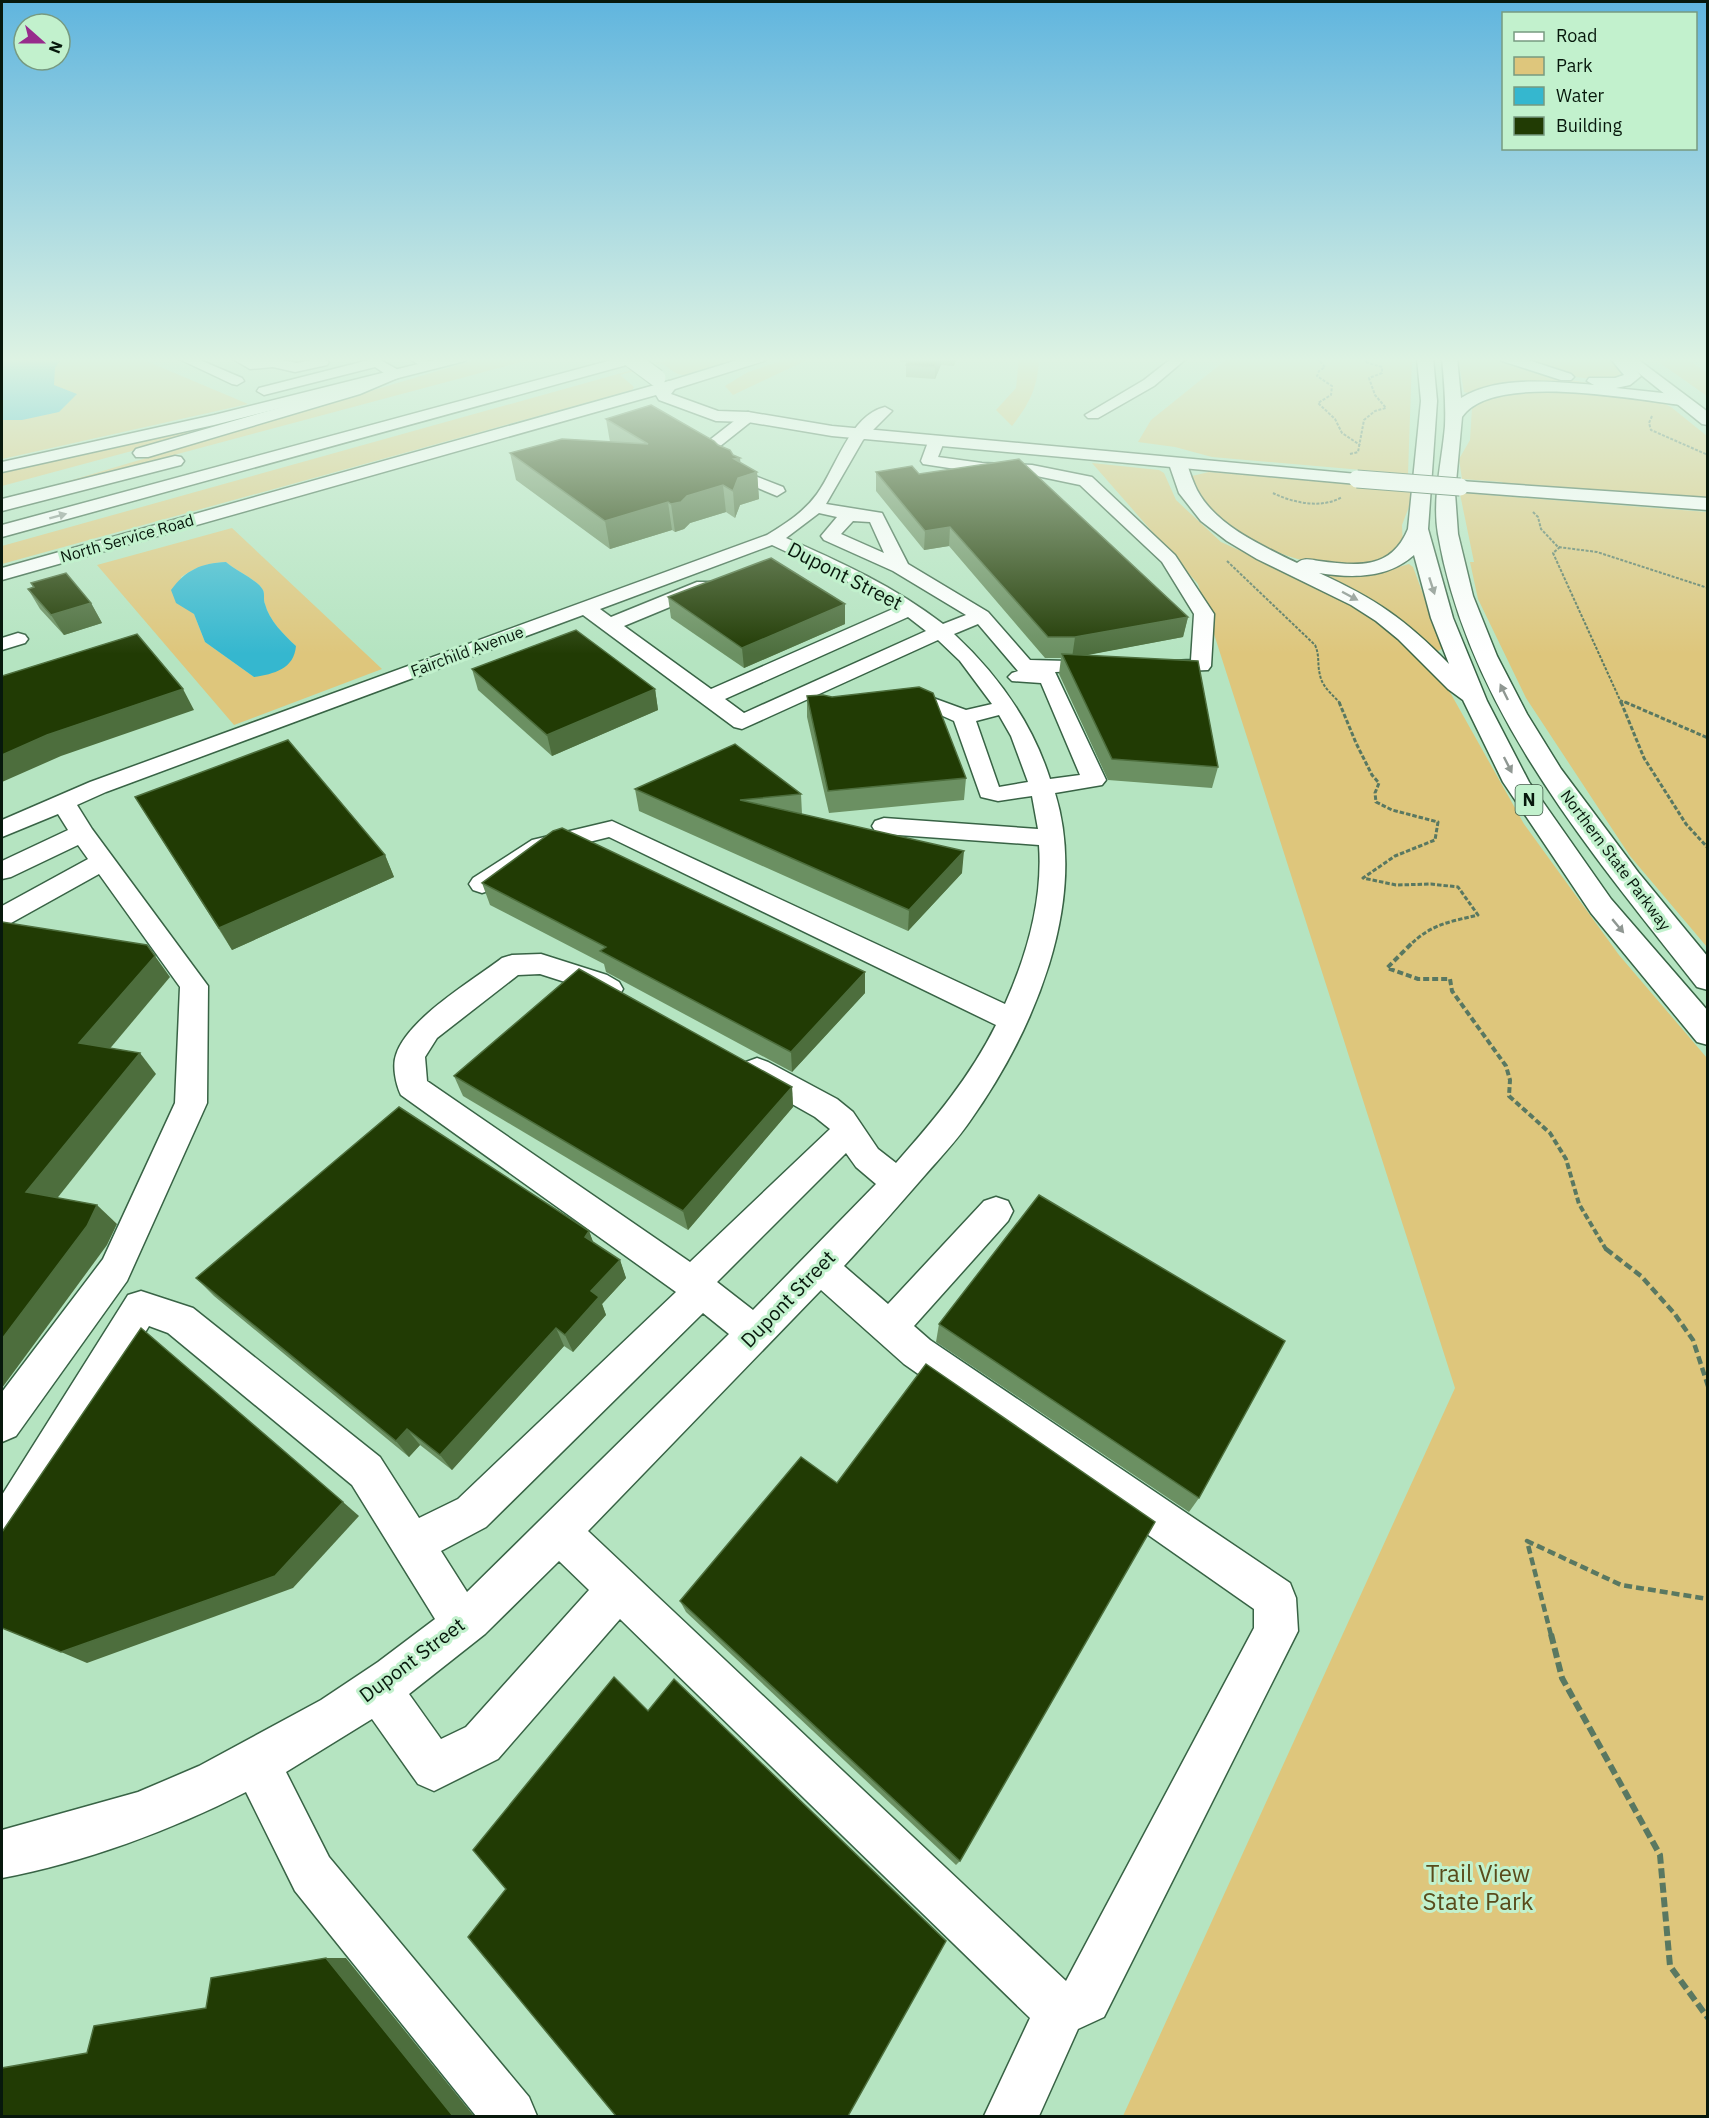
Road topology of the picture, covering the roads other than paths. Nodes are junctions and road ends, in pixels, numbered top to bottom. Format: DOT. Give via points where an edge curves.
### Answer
graph roads {
  1 [pos="47,457"];
  2 [pos="127,457"];
  3 [pos="274,457"];
  4 [pos="405,457"];
  5 [pos="721,457"];
  6 [pos="844,457"];
  7 [pos="930,457"];
  8 [pos="1099,457"];
  9 [pos="1424,457"];
  10 [pos="1449,457"];
  11 [pos="188,458"];
  12 [pos="1178,464"];
  13 [pos="2,467"];
  14 [pos="777,491"];
  15 [pos="2,493"];
  16 [pos="1707,504"];
  17 [pos="2,505"];
  18 [pos="816,507"];
  19 [pos="849,515"];
  20 [pos="1418,529"];
  21 [pos="2,531"];
  22 [pos="773,539"];
  23 [pos="1279,560"];
  24 [pos="900,567"];
  25 [pos="685,571"];
  26 [pos="2,574"];
  27 [pos="586,608"];
  28 [pos="910,609"];
  29 [pos="981,616"];
  30 [pos="609,625"];
  31 [pos="940,632"];
  32 [pos="1118,666"];
  33 [pos="1142,666"];
  34 [pos="984,677"];
  35 [pos="710,698"];
  36 [pos="1475,701"];
  37 [pos="875,704"];
  38 [pos="1005,707"];
  39 [pos="964,717"];
  40 [pos="1041,788"];
  41 [pos="63,802"];
  42 [pos="884,826"];
  43 [pos="2,829"];
  44 [pos="82,833"];
  45 [pos="1050,838"];
  46 [pos="103,861"];
  47 [pos="2,871"];
  48 [pos="482,884"];
  49 [pos="2,917"];
  50 [pos="1707,980"];
  51 [pos="638,1005"];
  52 [pos="1014,1021"];
  53 [pos="1707,1033"];
  54 [pos="732,1057"];
  55 [pos="848,1131"];
  56 [pos="898,1183"];
  57 [pos="996,1210"];
  58 [pos="819,1267"];
  59 [pos="697,1287"];
  60 [pos="889,1328"];
  61 [pos="755,1333"];
  62 [pos="2,1423"];
  63 [pos="2,1531"];
  64 [pos="559,1532"];
  65 [pos="412,1543"];
  66 [pos="618,1589"];
  67 [pos="463,1624"];
  68 [pos="377,1688"];
  69 [pos="256,1762"];
  70 [pos="2,1854"];
  71 [pos="1060,2012"];
  72 [pos="510,2116"];
  73 [pos="1011,2116"];
  1 -- 13 [label="main road"];
  2 -- 15 [label="main road"];
  21 -- 3 [label="main road, one-way"];
  4 -- 26 [label="main road, North Service Road"];
  5 -- 14 [label="street" via="735,471"];
  6 -- 18 [label="street, Fairchild Avenue"];
  7 -- 33 [label="street" via="928,461 1032,470 1086,481 1169,559 1204,614 1201,666"];
  8 -- 12 [label="main road"];
  9 -- 20 [label="main road, Northern State Parkway / N"];
  50 -- 10 [label="main road, Northern State Parkway / N, one-way" via="1589,830 1512,707 1480,641 1460,587 1445,499"];
  11 -- 17 [label="main road"];
  12 -- 16 [label="main road, bridge"];
  12 -- 23 [label="main road" via="1188,495 1212,522 1242,543"];
  18 -- 19 [label="street"];
  18 -- 22 [label="street, Fairchild Avenue"];
  19 -- 24 [label="street" via="876,517"];
  19 -- 24 [label="street" via="830,536"];
  20 -- 23 [label="main road" via="1408,550 1377,567 1348,570"];
  20 -- 36 [label="main road, Northern State Parkway / N, one-way" via="1428,573"];
  22 -- 25 [label="street, Fairchild Avenue"];
  22 -- 28 [label="street, Dupont Street" via="851,574"];
  23 -- 36 [label="main road, one-way" via="1383,615 1410,636"];
  24 -- 29 [label="street"];
  25 -- 27 [label="street, Fairchild Avenue"];
  25 -- 30 [label="street" via="705,586"];
  27 -- 30 [label="street"];
  27 -- 41 [label="street, Fairchild Avenue"];
  28 -- 31 [label="street, Dupont Street"];
  28 -- 35 [label="street"];
  29 -- 31 [label="street"];
  29 -- 32 [label="street" via="1024,666"];
  30 -- 35 [label="street"];
  31 -- 34 [label="street, Dupont Street"];
  31 -- 35 [label="street" via="742,722"];
  34 -- 38 [label="street, Dupont Street"];
  34 -- 40 [label="street" via="1049,677 1094,780"];
  36 -- 53 [label="main road, Northern State Parkway / N, one-way" via="1516,782 1601,906"];
  37 -- 39 [label="street" via="918,699"];
  38 -- 39 [label="street"];
  38 -- 40 [label="street, Dupont Street" via="1021,732"];
  39 -- 40 [label="street" via="989,792"];
  40 -- 45 [label="street, Dupont Street"];
  41 -- 43 [label="street, Fairchild Avenue"];
  41 -- 44 [label="street"];
  42 -- 45 [label="street"];
  44 -- 46 [label="street"];
  44 -- 47 [label="street"];
  45 -- 52 [label="street, Dupont Street" via="1053,861 1045,933"];
  46 -- 49 [label="street"];
  46 -- 62 [label="street" via="194,986 191,1103 115,1270"];
  48 -- 52 [label="street" via="541,846 612,829"];
  51 -- 59 [label="street" via="597,982 541,964 512,965 427,1030 410,1056 412,1087"];
  52 -- 56 [label="street, Dupont Street" via="958,1113"];
  54 -- 55 [label="street" via="826,1108 842,1120"];
  55 -- 56 [label="street" via="867,1158"];
  55 -- 59 [label="street"];
  56 -- 58 [label="street, Dupont Street"];
  57 -- 60 [label="street"];
  58 -- 60 [label="street"];
  58 -- 61 [label="street, Dupont Street"];
  59 -- 61 [label="street"];
  59 -- 65 [label="street" via="472,1513"];
  60 -- 71 [label="street" via="917,1352 1275,1598 1276,1631 1086,1999"];
  61 -- 64 [label="street, Dupont Street"];
  63 -- 65 [label="street" via="141,1307 180,1320 366,1471"];
  64 -- 66 [label="street"];
  64 -- 67 [label="street, Dupont Street"];
  65 -- 67 [label="street"];
  66 -- 68 [label="street" via="482,1743 434,1768"];
  66 -- 71 [label="street"];
  67 -- 68 [label="street, Dupont Street"];
  68 -- 69 [label="street, Dupont Street" via="315,1731"];
  69 -- 70 [label="street, Dupont Street" via="213,1785 114,1824"];
  69 -- 72 [label="street" via="312,1874"];
  71 -- 73 [label="street"];
}
